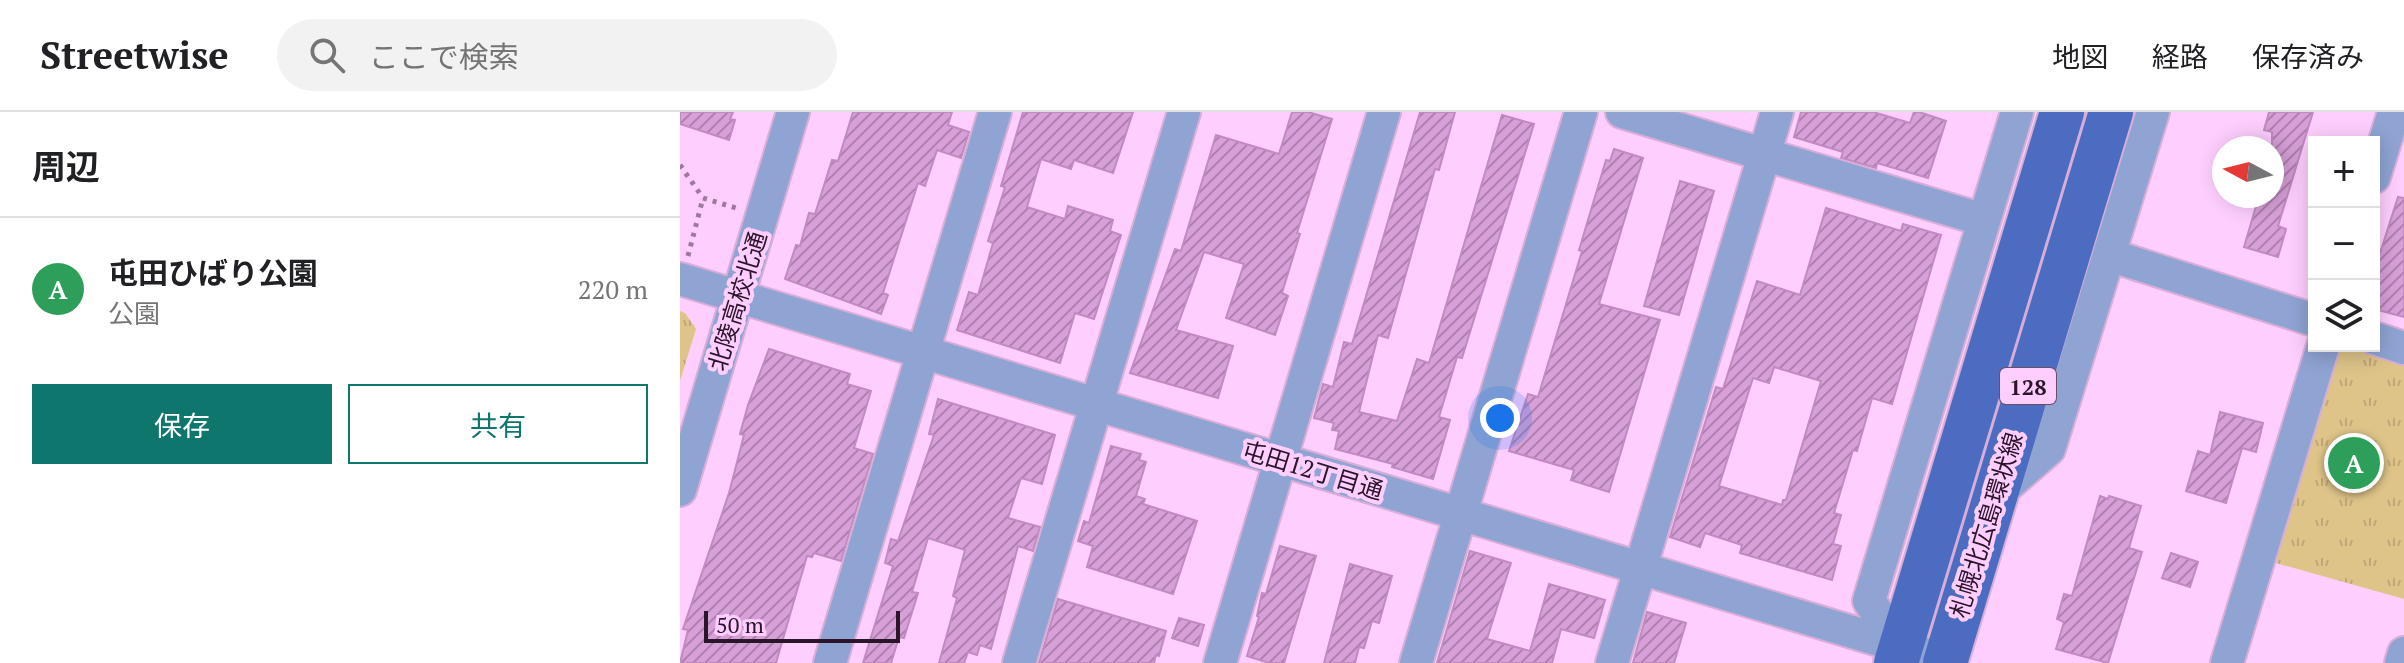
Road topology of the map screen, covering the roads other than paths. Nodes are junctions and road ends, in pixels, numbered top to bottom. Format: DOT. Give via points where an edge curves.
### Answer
graph roads {
  1 [pos="793,112"];
  2 [pos="995,112"];
  3 [pos="1184,112"];
  4 [pos="1384,112"];
  5 [pos="1581,112"];
  6 [pos="1622,112"];
  7 [pos="1777,112"];
  8 [pos="2017,112"];
  9 [pos="2062,112"];
  10 [pos="2111,112"];
  11 [pos="2153,112"];
  12 [pos="2394,112"];
  13 [pos="1765,154"];
  14 [pos="2380,158"];
  15 [pos="1984,220"];
  16 [pos="2109,255"];
  17 [pos="684,268"];
  18 [pos="738,297"];
  19 [pos="2308,318"];
  20 [pos="2380,340"];
  21 [pos="2404,348"];
  22 [pos="923,352"];
  23 [pos="2321,352"];
  24 [pos="1096,404"];
  25 [pos="1281,460"];
  26 [pos="680,490"];
  27 [pos="1995,496"];
  28 [pos="1461,514"];
  29 [pos="1641,568"];
  30 [pos="2404,653"];
  31 [pos="1899,655"];
  32 [pos="1949,662"];
  33 [pos="830,663"];
  34 [pos="1019,663"];
  35 [pos="1220,663"];
  36 [pos="1416,663"];
  37 [pos="1612,663"];
  38 [pos="2227,663"];
  39 [pos="2401,663"];
  1 -- 18 [label="street, 北陵高校北通"];
  2 -- 22 [label="street"];
  3 -- 24 [label="street"];
  4 -- 25 [label="street"];
  5 -- 28 [label="street"];
  6 -- 13 [label="street"];
  7 -- 13 [label="street"];
  8 -- 15 [label="street"];
  9 -- 31 [label="main road, 札幌北広島環状線 / 128"];
  10 -- 27 [label="main road, 札幌北広島環状線 / 128"];
  11 -- 16 [label="street"];
  12 -- 14 [label="street"];
  13 -- 15 [label="street"];
  13 -- 29 [label="street"];
  15 -- 31 [label="street" via="1869,601"];
  16 -- 19 [label="street"];
  16 -- 27 [label="street" via="2049,449"];
  17 -- 18 [label="street, 屯田12丁目通"];
  18 -- 22 [label="street, 屯田12丁目通"];
  18 -- 26 [label="street, 北陵高校北通"];
  20 -- 21 [label="street"];
  22 -- 24 [label="street, 屯田12丁目通"];
  22 -- 33 [label="street"];
  23 -- 38 [label="street"];
  24 -- 25 [label="street, 屯田12丁目通"];
  24 -- 34 [label="street"];
  25 -- 28 [label="street, 屯田12丁目通"];
  25 -- 35 [label="street"];
  27 -- 32 [label="main road, 札幌北広島環状線 / 128"];
  28 -- 29 [label="street, 屯田12丁目通"];
  28 -- 36 [label="street"];
  29 -- 31 [label="street, 屯田12丁目通"];
  29 -- 37 [label="street"];
  30 -- 39 [label="street"];
  31 -- 32 [label="street, 屯田12丁目通"];
}
